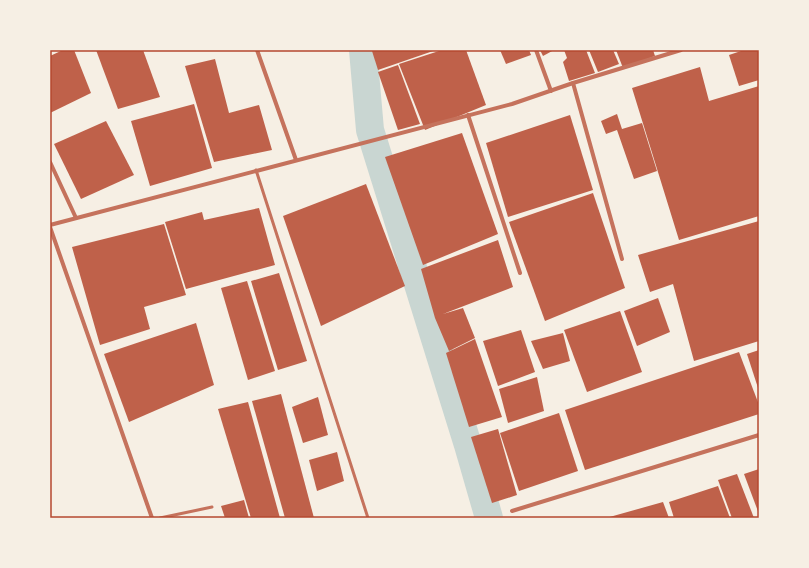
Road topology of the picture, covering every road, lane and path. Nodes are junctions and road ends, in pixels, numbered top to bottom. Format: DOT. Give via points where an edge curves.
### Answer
graph roads {
  1 [pos="258,50"];
  2 [pos="536,50"];
  3 [pos="681,50"];
  4 [pos="573,83"];
  5 [pos="551,91"];
  6 [pos="468,115"];
  7 [pos="296,160"];
  8 [pos="50,162"];
  9 [pos="256,170"];
  10 [pos="76,218"];
  11 [pos="50,226"];
  12 [pos="622,259"];
  13 [pos="520,273"];
  14 [pos="759,435"];
  15 [pos="212,507"];
  16 [pos="512,511"];
  17 [pos="152,518"];
  18 [pos="160,518"];
  19 [pos="368,518"];
  1 -- 7 [label="street"];
  2 -- 5 [label="street"];
  3 -- 4 [label="street"];
  4 -- 5 [label="street"];
  4 -- 12 [label="street"];
  5 -- 6 [label="street"];
  6 -- 7 [label="street"];
  6 -- 13 [label="street"];
  7 -- 9 [label="street"];
  8 -- 10 [label="street"];
  9 -- 10 [label="street"];
  9 -- 19 [label="lane"];
  10 -- 11 [label="street"];
  11 -- 17 [label="street"];
  14 -- 16 [label="street"];
  15 -- 18 [label="lane"];
}
